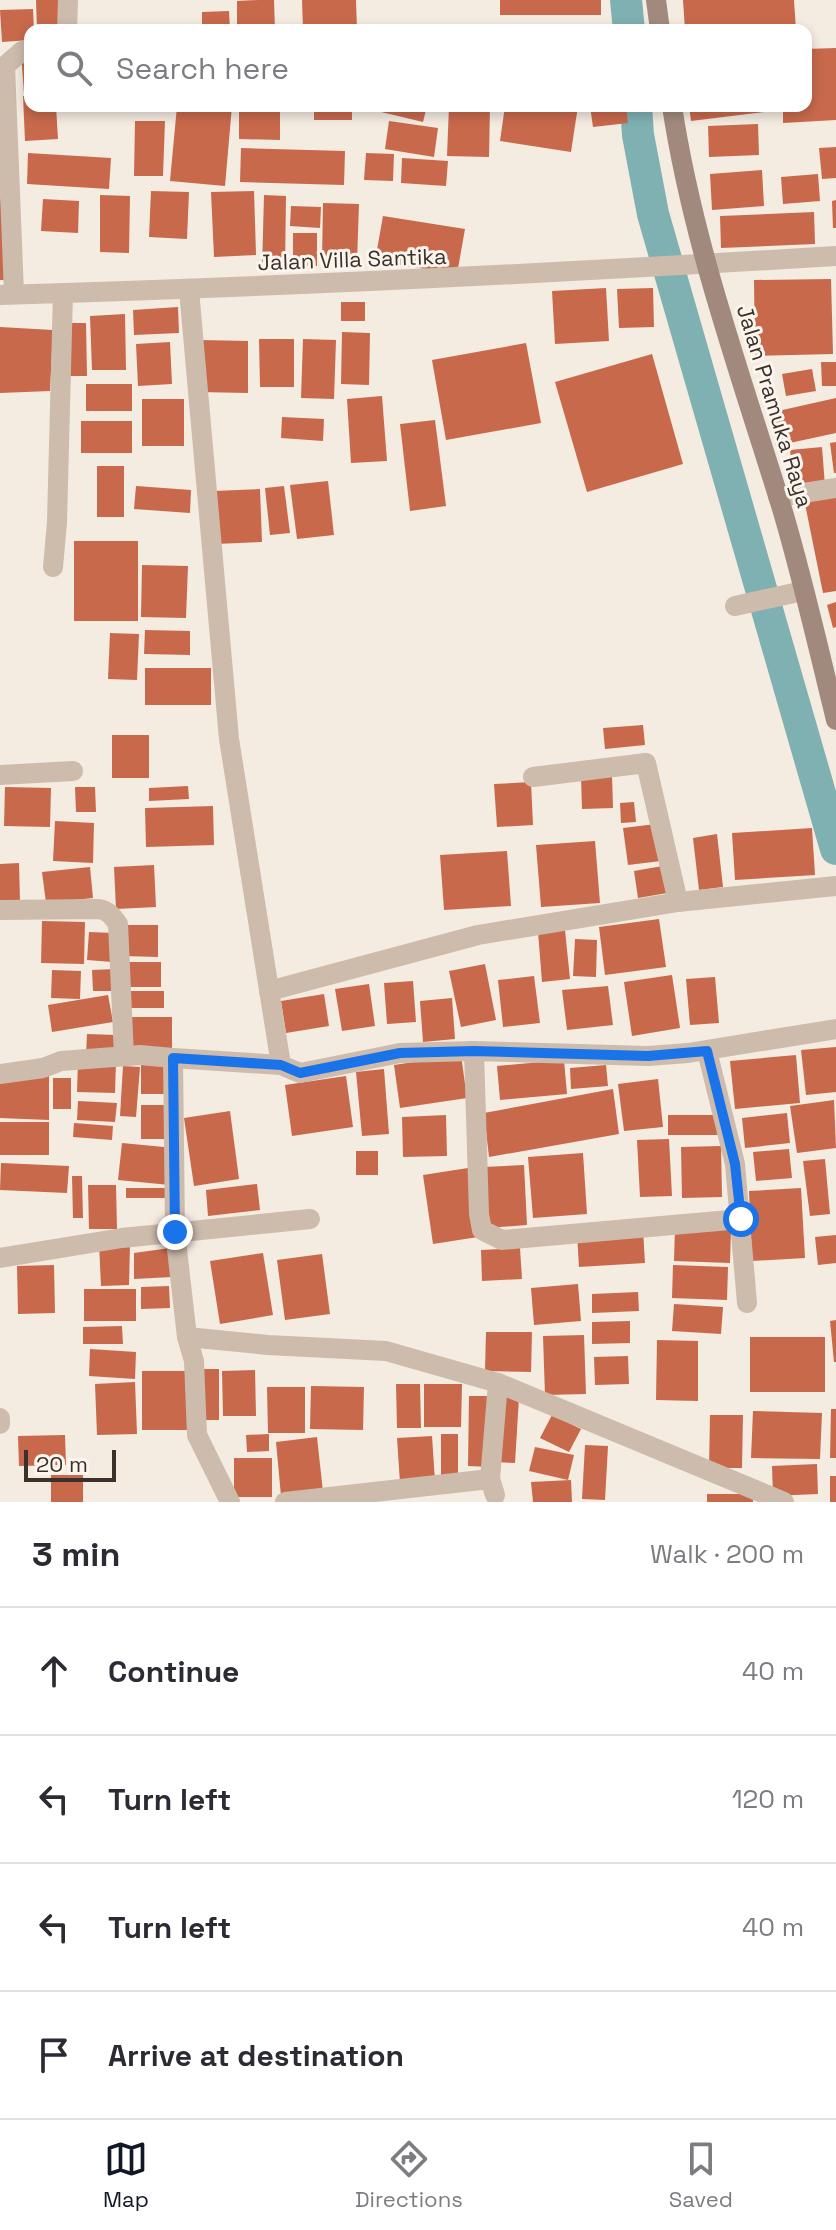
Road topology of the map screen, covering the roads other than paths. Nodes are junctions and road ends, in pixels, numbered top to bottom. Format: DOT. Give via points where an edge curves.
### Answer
graph roads {
  1 [pos="68,0"];
  2 [pos="656,0"];
  3 [pos="67,24"];
  4 [pos="659,24"];
  5 [pos="24,51"];
  6 [pos="2,66"];
  7 [pos="673,112"];
  8 [pos="836,256"];
  9 [pos="706,264"];
  10 [pos="189,290"];
  11 [pos="63,293"];
  12 [pos="7,294"];
  13 [pos="836,488"];
  14 [pos="778,497"];
  15 [pos="53,567"];
  16 [pos="803,591"];
  17 [pos="743,604"];
  18 [pos="833,694"];
  19 [pos="836,720"];
  20 [pos="73,771"];
  21 [pos="0,775"];
  22 [pos="533,777"];
  23 [pos="829,887"];
  24 [pos="678,902"];
  25 [pos="0,910"];
  26 [pos="269,991"];
  27 [pos="836,1029"];
  28 [pos="474,1051"];
  29 [pos="707,1051"];
  30 [pos="124,1056"];
  31 [pos="173,1058"];
  32 [pos="281,1065"];
  33 [pos="0,1074"];
  34 [pos="310,1219"];
  35 [pos="741,1219"];
  36 [pos="175,1232"];
  37 [pos="0,1258"];
  38 [pos="747,1303"];
  39 [pos="187,1337"];
  40 [pos="498,1383"];
  41 [pos="230,1502"];
  42 [pos="285,1502"];
  43 [pos="784,1502"];
  1 -- 3 [label="street"];
  2 -- 4 [label="street"];
  5 -- 6 [label="street"];
  6 -- 12 [label="street"];
  7 -- 9 [label="street, Jalan Pramuka Raya"];
  8 -- 9 [label="street, Jalan Villa Santika"];
  9 -- 10 [label="street, Jalan Villa Santika"];
  9 -- 14 [label="street, Jalan Pramuka Raya"];
  10 -- 11 [label="street, Jalan Villa Santika"];
  10 -- 26 [label="street" via="229,739"];
  11 -- 12 [label="street, Jalan Villa Santika"];
  11 -- 15 [label="street"];
  13 -- 14 [label="street"];
  14 -- 16 [label="street, Jalan Pramuka Raya"];
  16 -- 17 [label="street"];
  16 -- 18 [label="street, Jalan Pramuka Raya"];
  18 -- 19 [label="street, Jalan Pramuka Raya"];
  20 -- 21 [label="street"];
  22 -- 24 [label="street" via="646,763"];
  23 -- 24 [label="street"];
  24 -- 26 [label="street" via="478,935"];
  25 -- 30 [label="street" via="99,909 113,916 118,924"];
  26 -- 32 [label="street"];
  27 -- 29 [label="street"];
  28 -- 29 [label="street" via="648,1056"];
  28 -- 32 [label="street" via="400,1053 300,1073"];
  28 -- 35 [label="street" via="482,1230 502,1240"];
  29 -- 35 [label="street" via="735,1164"];
  30 -- 31 [label="street"];
  30 -- 33 [label="street" via="61,1061"];
  31 -- 32 [label="street"];
  31 -- 36 [label="street"];
  34 -- 36 [label="street"];
  35 -- 38 [label="street"];
  36 -- 37 [label="street"];
  36 -- 39 [label="street"];
  39 -- 40 [label="street" via="386,1351"];
  39 -- 41 [label="street" via="194,1361 197,1435"];
  40 -- 42 [label="street" via="493,1487"];
  40 -- 43 [label="street"];
}
